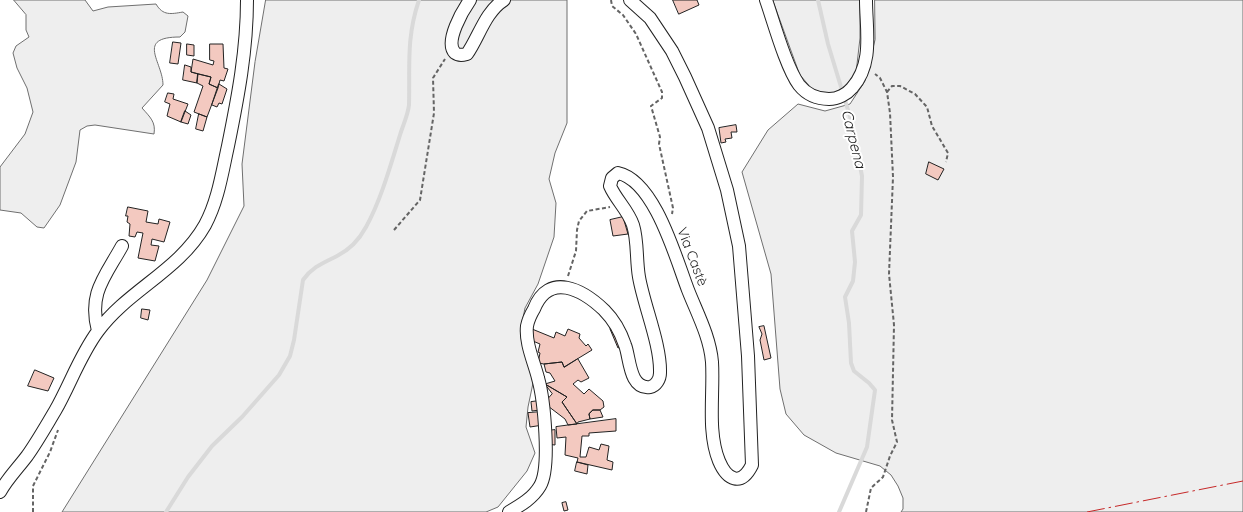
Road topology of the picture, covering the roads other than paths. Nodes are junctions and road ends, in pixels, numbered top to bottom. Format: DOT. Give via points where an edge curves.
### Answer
graph roads {
  1 [pos="248,0"];
  2 [pos="470,0"];
  3 [pos="504,0"];
  4 [pos="630,0"];
  5 [pos="766,0"];
  6 [pos="866,0"];
  7 [pos="122,246"];
  8 [pos="98,331"];
  9 [pos="0,492"];
  10 [pos="509,512"];
  1 -- 8 [label="street" via="244,63 236,107 222,179 205,225 179,258 126,301"];
  2 -- 3 [label="street" via="452,40 456,54 467,54 489,16"];
  4 -- 10 [label="street, Via Castè" via="650,18 672,51 708,128 727,190 739,246 752,465 740,479 728,476 721,467 714,437 712,362 708,341 665,228 641,188 618,173 610,186 628,214 634,231 639,278 657,348 658,381 650,387 636,381 626,346 604,310 564,286 544,293 535,305 527,326 541,388 545,475 532,496"];
  5 -- 6 [label="street" via="799,85 814,96 834,99 847,93 865,66 868,41"];
  7 -- 8 [label="street" via="98,288 94,308"];
  8 -- 9 [label="street" via="28,455"];
}
